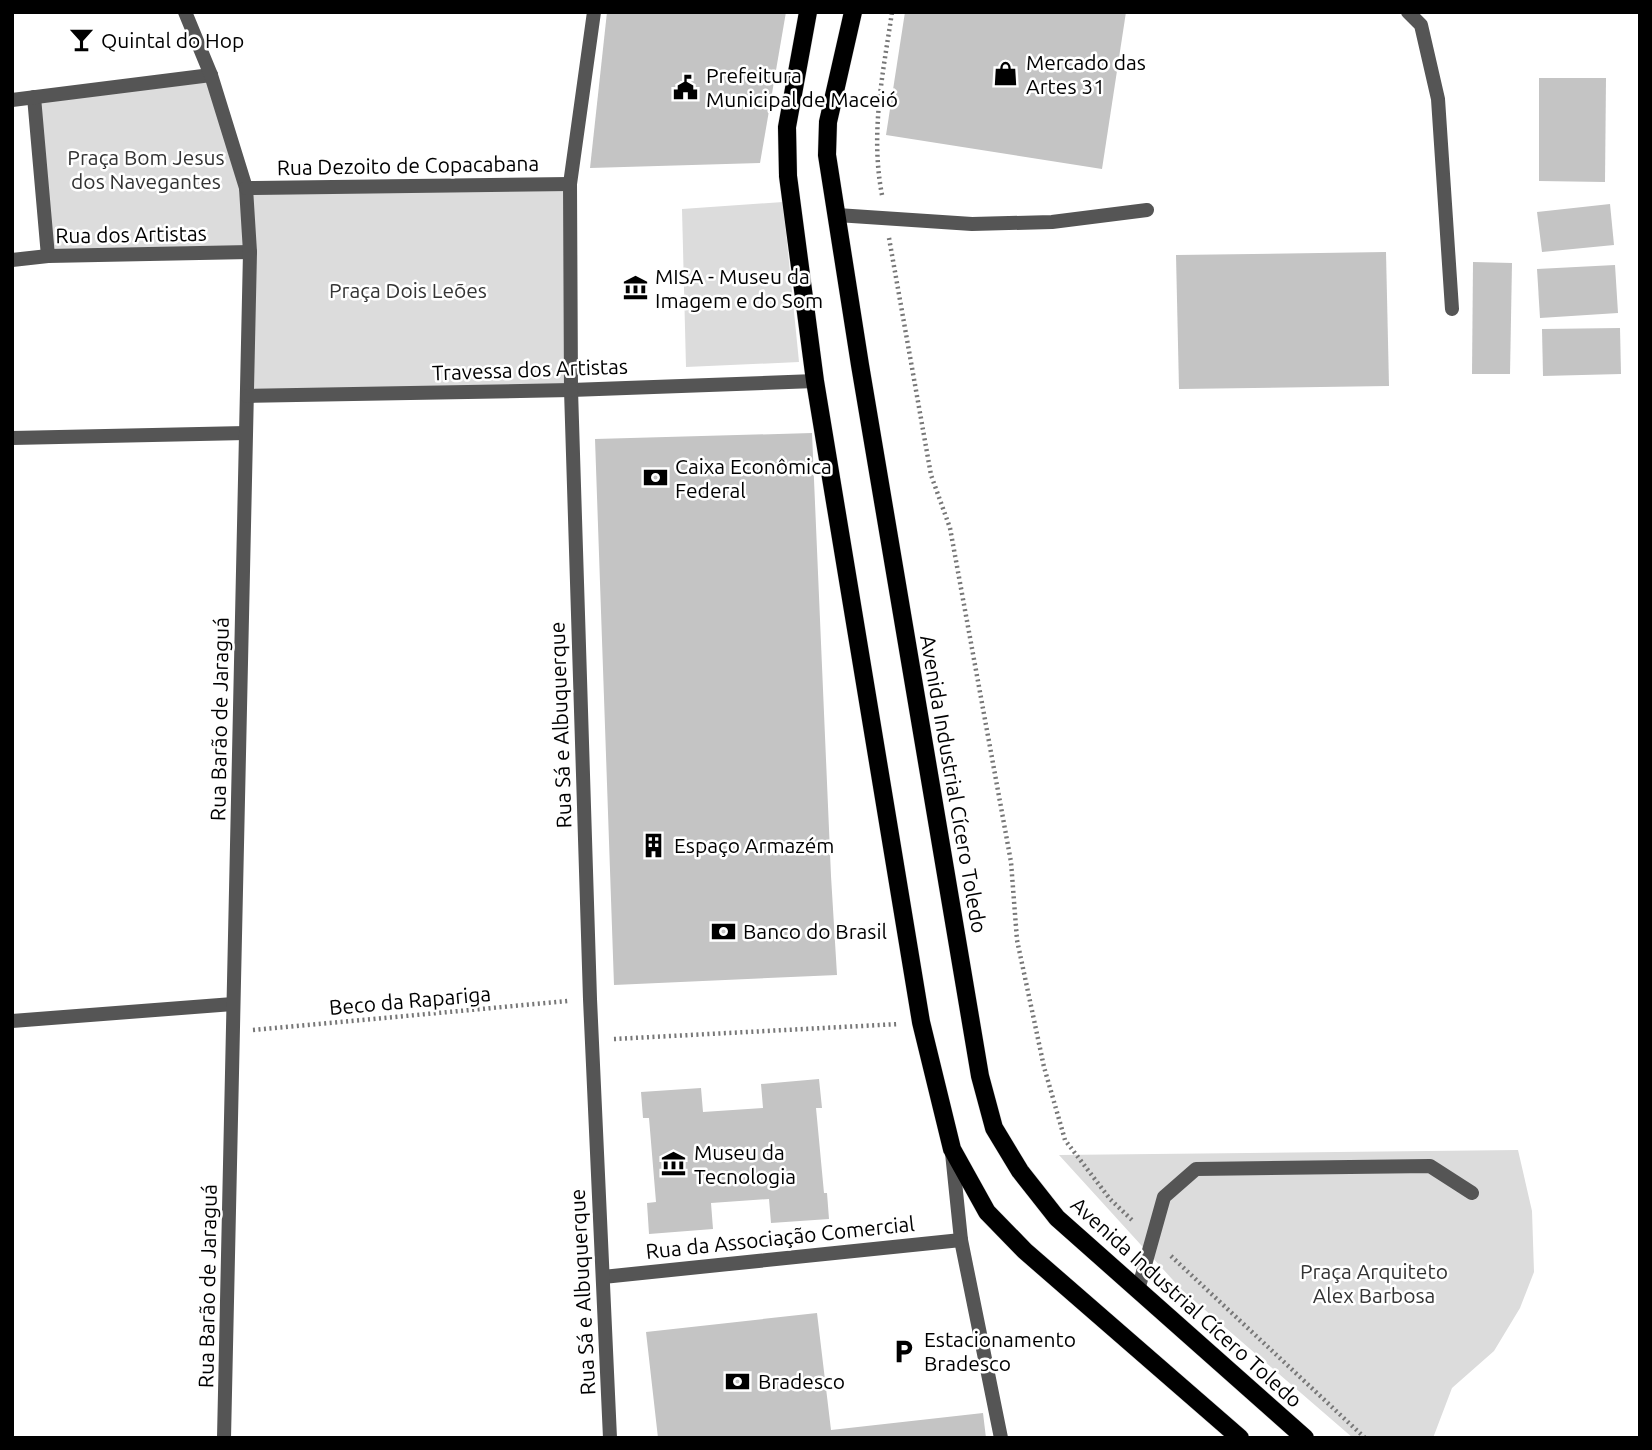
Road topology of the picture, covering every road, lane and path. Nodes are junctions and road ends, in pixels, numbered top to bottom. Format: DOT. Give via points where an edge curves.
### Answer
graph roads {
  1 [pos="185,12"];
  2 [pos="594,12"];
  3 [pos="808,12"];
  4 [pos="853,12"];
  5 [pos="892,12"];
  6 [pos="1408,12"];
  7 [pos="211,75"];
  8 [pos="34,97"];
  9 [pos="12,100"];
  10 [pos="570,184"];
  11 [pos="246,188"];
  12 [pos="1147,210"];
  13 [pos="837,215"];
  14 [pos="885,217"];
  15 [pos="250,253"];
  16 [pos="48,256"];
  17 [pos="12,260"];
  18 [pos="1452,309"];
  19 [pos="814,380"];
  20 [pos="571,390"];
  21 [pos="247,396"];
  22 [pos="246,433"];
  23 [pos="12,438"];
  24 [pos="590,999"];
  25 [pos="233,1004"];
  26 [pos="12,1021"];
  27 [pos="921,1022"];
  28 [pos="233,1032"];
  29 [pos="592,1041"];
  30 [pos="952,1149"];
  31 [pos="1472,1192"];
  32 [pos="1152,1239"];
  33 [pos="961,1240"];
  34 [pos="603,1277"];
  35 [pos="1138,1290"];
  36 [pos="224,1438"];
  37 [pos="610,1438"];
  38 [pos="1001,1438"];
  39 [pos="1240,1438"];
  40 [pos="1305,1438"];
  41 [pos="1365,1438"];
  1 -- 7 [label="street, Rua Barão de Jaraguá"];
  2 -- 10 [label="street, Rua Sá e Albuquerque"];
  3 -- 19 [label="main road" via="787,127 787,164"];
  4 -- 13 [label="main road, Avenida Industrial Cícero Toledo" via="828,122 827,155"];
  5 -- 14 [label="path" via="876,114"];
  6 -- 18 [label="street" via="1421,25 1438,99"];
  7 -- 8 [label="street"];
  7 -- 11 [label="street, Rua Barão de Jaraguá"];
  8 -- 9 [label="street"];
  8 -- 16 [label="street"];
  10 -- 11 [label="street, Rua Dezoito de Copacabana"];
  10 -- 20 [label="street, Rua Sá e Albuquerque"];
  11 -- 15 [label="street, Rua Barão de Jaraguá"];
  12 -- 14 [label="street" via="1052,222 972,224"];
  13 -- 14 [label="street"];
  13 -- 35 [label="main road, Avenida Industrial Cícero Toledo" via="976,1049 994,1128 1057,1219"];
  14 -- 32 [label="path" via="931,475 950,528 1011,862 1017,940 1044,1067 1065,1140 1110,1199"];
  15 -- 16 [label="street, Rua dos Artistas"];
  15 -- 21 [label="street, Rua Barão de Jaraguá"];
  16 -- 17 [label="street, Rua dos Artistas"];
  19 -- 20 [label="street, Travessa dos Artistas"];
  19 -- 27 [label="main road"];
  20 -- 21 [label="street, Travessa dos Artistas"];
  20 -- 24 [label="street, Rua Sá e Albuquerque"];
  21 -- 22 [label="street, Rua Barão de Jaraguá"];
  22 -- 23 [label="street"];
  22 -- 25 [label="street, Rua Barão de Jaraguá"];
  24 -- 28 [label="path, Beco da Rapariga"];
  24 -- 29 [label="street, Rua Sá e Albuquerque"];
  25 -- 26 [label="street"];
  25 -- 28 [label="street, Rua Barão de Jaraguá"];
  27 -- 29 [label="path"];
  27 -- 30 [label="main road"];
  28 -- 36 [label="street, Rua Barão de Jaraguá"];
  29 -- 34 [label="street, Rua Sá e Albuquerque"];
  30 -- 33 [label="street"];
  30 -- 39 [label="main road" via="987,1212 1025,1251"];
  31 -- 32 [label="street" via="1430,1166 1196,1169 1164,1197"];
  32 -- 35 [label="street"];
  32 -- 41 [label="path"];
  33 -- 34 [label="street, Rua da Associação Comercial"];
  33 -- 38 [label="street"];
  34 -- 37 [label="street, Rua Sá e Albuquerque"];
  35 -- 40 [label="main road, Avenida Industrial Cícero Toledo"];
}
